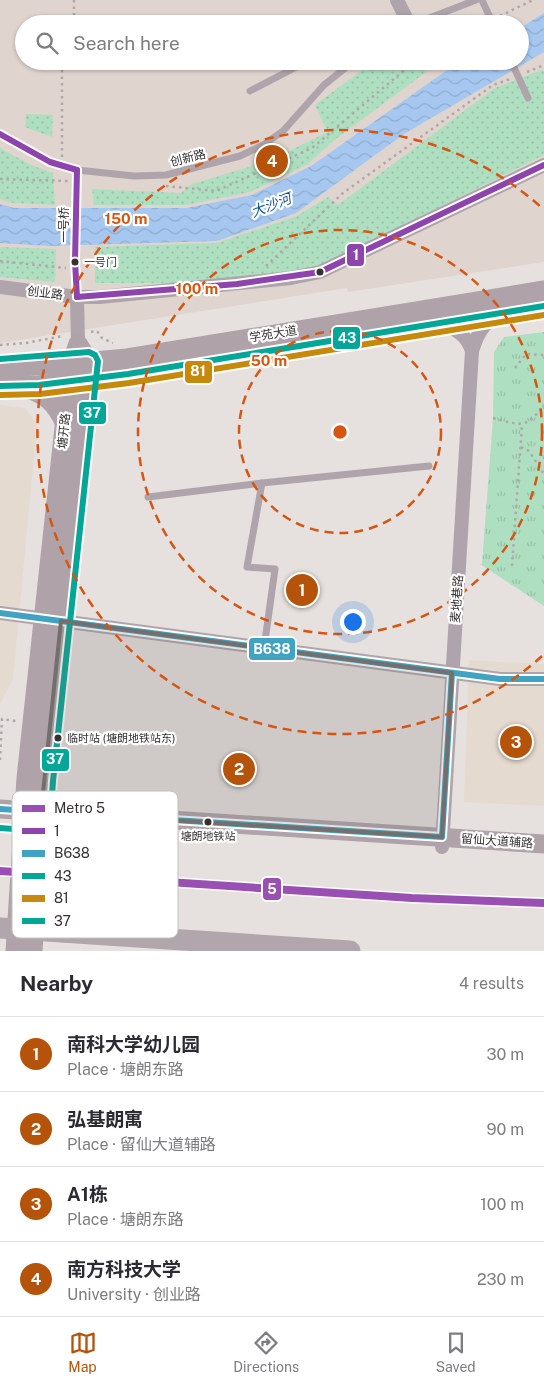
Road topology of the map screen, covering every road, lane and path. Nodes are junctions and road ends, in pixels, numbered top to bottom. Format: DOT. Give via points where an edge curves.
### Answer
graph roads {
  1 [pos="74,0"];
  2 [pos="397,0"];
  3 [pos="476,0"];
  4 [pos="482,0"];
  5 [pos="533,0"];
  6 [pos="74,15"];
  7 [pos="404,15"];
  8 [pos="437,15"];
  9 [pos="489,15"];
  10 [pos="505,15"];
  11 [pos="544,65"];
  12 [pos="62,70"];
  13 [pos="291,70"];
  14 [pos="343,70"];
  15 [pos="515,70"];
  16 [pos="524,74"];
  17 [pos="516,76"];
  18 [pos="250,91"];
  19 [pos="528,98"];
  20 [pos="0,134"];
  21 [pos="544,165"];
  22 [pos="62,166"];
  23 [pos="77,170"];
  24 [pos="0,261"];
  25 [pos="75,269"];
  26 [pos="251,283"];
  27 [pos="0,287"];
  28 [pos="544,290"];
  29 [pos="77,297"];
  30 [pos="544,306"];
  31 [pos="498,314"];
  32 [pos="440,323"];
  33 [pos="57,337"];
  34 [pos="78,344"];
  35 [pos="0,345"];
  36 [pos="472,352"];
  37 [pos="544,355"];
  38 [pos="0,368"];
  39 [pos="515,368"];
  40 [pos="79,371"];
  41 [pos="0,386"];
  42 [pos="21,386"];
  43 [pos="544,405"];
  44 [pos="493,418"];
  45 [pos="65,424"];
  46 [pos="522,425"];
  47 [pos="521,447"];
  48 [pos="428,466"];
  49 [pos="544,474"];
  50 [pos="262,483"];
  51 [pos="148,496"];
  52 [pos="512,566"];
  53 [pos="0,613"];
  54 [pos="52,620"];
  55 [pos="264,648"];
  56 [pos="452,673"];
  57 [pos="544,679"];
  58 [pos="2,719"];
  59 [pos="0,760"];
  60 [pos="35,791"];
  61 [pos="178,825"];
  62 [pos="442,842"];
  63 [pos="544,844"];
  64 [pos="544,854"];
  65 [pos="20,938"];
  66 [pos="83,938"];
  67 [pos="15,951"];
  68 [pos="350,951"];
  1 -- 6 [label="path"];
  2 -- 7 [label="street"];
  3 -- 8 [label="lane"];
  4 -- 9 [label="lane"];
  5 -- 10 [label="path"];
  11 -- 16 [label="path"];
  12 -- 22 [label="path"];
  13 -- 18 [label="lane"];
  14 -- 23 [label="lane, 创新路" via="324,85 283,130 240,156 166,175 134,176"];
  15 -- 19 [label="lane, bridge"];
  17 -- 26 [label="path" via="493,85 343,193 277,254"];
  20 -- 22 [label="lane, 创新路"];
  21 -- 26 [label="street, 创业路" via="320,272"];
  22 -- 23 [label="lane, 创新路"];
  23 -- 25 [label="lane, 一号桥"];
  24 -- 25 [label="path"];
  25 -- 29 [label="lane, 一号桥"];
  26 -- 29 [label="street, 创业路"];
  27 -- 29 [label="street, 创业路"];
  28 -- 40 [label="main road, 学苑大道" via="163,352"];
  29 -- 34 [label="street"];
  30 -- 31 [label="main road, 学苑大道"];
  31 -- 32 [label="main road, 学苑大道"];
  31 -- 36 [label="street, 麦地巷路" via="481,329"];
  32 -- 36 [label="street" via="462,334"];
  32 -- 40 [label="main road, 学苑大道" via="161,369"];
  33 -- 35 [label="path"];
  34 -- 40 [label="main road"];
  36 -- 56 [label="street, 麦地巷路"];
  37 -- 39 [label="path" via="526,354"];
  38 -- 40 [label="main road, 学苑大道"];
  40 -- 42 [label="main road, 学苑大道"];
  40 -- 45 [label="main road, 塘开路"];
  40 -- 54 [label="main road, 塘开路"];
  41 -- 42 [label="main road, 学苑大道"];
  42 -- 45 [label="main road" via="47,398 58,409"];
  43 -- 46 [label="path" via="534,419"];
  44 -- 46 [label="path"];
  45 -- 54 [label="main road, 塘开路"];
  46 -- 47 [label="path"];
  47 -- 49 [label="path" via="529,451"];
  47 -- 52 [label="path"];
  48 -- 50 [label="lane"];
  50 -- 51 [label="lane"];
  50 -- 55 [label="lane" via="247,567 275,570"];
  53 -- 54 [label="street"];
  54 -- 55 [label="street"];
  54 -- 60 [label="main road, 塘开路"];
  55 -- 56 [label="street"];
  56 -- 57 [label="street" via="500,679"];
  56 -- 62 [label="street, 麦地巷路"];
  58 -- 59 [label="path"];
  61 -- 62 [label="main road, 留仙大道辅路"];
  62 -- 63 [label="main road, 留仙大道辅路"];
  62 -- 64 [label="main road, 留仙大道辅路"];
  65 -- 67 [label="main road, 塘开路"];
  66 -- 68 [label="main road"];
}
